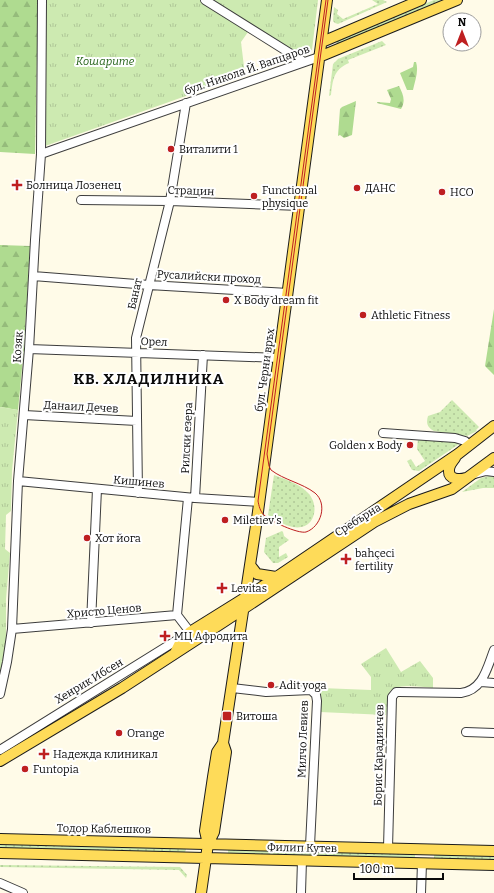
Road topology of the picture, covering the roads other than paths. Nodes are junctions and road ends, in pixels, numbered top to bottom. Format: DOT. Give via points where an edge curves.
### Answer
graph roads {
  1 [pos="42,0"];
  2 [pos="205,0"];
  3 [pos="327,0"];
  4 [pos="421,0"];
  5 [pos="457,0"];
  6 [pos="322,42"];
  7 [pos="320,57"];
  8 [pos="304,62"];
  9 [pos="186,103"];
  10 [pos="41,154"];
  11 [pos="81,200"];
  12 [pos="170,201"];
  13 [pos="300,206"];
  14 [pos="33,276"];
  15 [pos="149,285"];
  16 [pos="288,293"];
  17 [pos="29,348"];
  18 [pos="136,353"];
  19 [pos="203,355"];
  20 [pos="279,358"];
  21 [pos="24,415"];
  22 [pos="137,421"];
  23 [pos="494,426"];
  24 [pos="383,433"];
  25 [pos="470,445"];
  26 [pos="458,454"];
  27 [pos="494,458"];
  28 [pos="494,472"];
  29 [pos="470,476"];
  30 [pos="18,481"];
  31 [pos="97,489"];
  32 [pos="138,493"];
  33 [pos="191,498"];
  34 [pos="259,502"];
  35 [pos="250,565"];
  36 [pos="276,577"];
  37 [pos="245,597"];
  38 [pos="244,609"];
  39 [pos="177,616"];
  40 [pos="91,623"];
  41 [pos="12,629"];
  42 [pos="190,632"];
  43 [pos="494,650"];
  44 [pos="174,654"];
  45 [pos="481,682"];
  46 [pos="494,683"];
  47 [pos="232,688"];
  48 [pos="0,694"];
  49 [pos="466,732"];
  50 [pos="494,733"];
  51 [pos="0,750"];
  52 [pos="0,761"];
  53 [pos="0,839"];
  54 [pos="208,844"];
  55 [pos="310,846"];
  56 [pos="388,848"];
  57 [pos="494,851"];
  58 [pos="0,853"];
  59 [pos="206,858"];
  60 [pos="302,860"];
  61 [pos="422,863"];
  62 [pos="494,865"];
  63 [pos="0,883"];
  64 [pos="23,893"];
  65 [pos="201,893"];
  66 [pos="301,893"];
  67 [pos="421,893"];
  1 -- 10 [label="street, Козяк"];
  2 -- 8 [label="street"];
  3 -- 6 [label="main road, бул. Черни връх"];
  4 -- 6 [label="main road, бул. Никола Й. Вапцаров"];
  5 -- 7 [label="main road, бул. Никола Й. Вапцаров"];
  6 -- 7 [label="main road, бул. Черни връх"];
  7 -- 8 [label="street, бул. Никола Й. Вапцаров"];
  7 -- 13 [label="main road, бул. Черни връх"];
  8 -- 9 [label="street, бул. Никола Й. Вапцаров"];
  9 -- 10 [label="street, бул. Никола Й. Вапцаров"];
  9 -- 12 [label="street, Банат"];
  10 -- 14 [label="street, Козяк"];
  11 -- 12 [label="street, Страцин"];
  12 -- 13 [label="street, Страцин"];
  12 -- 15 [label="street, Банат"];
  13 -- 16 [label="main road, бул. Черни връх"];
  14 -- 15 [label="street, Русалийски проход"];
  14 -- 17 [label="street, Козяк"];
  15 -- 16 [label="street, Русалийски проход"];
  15 -- 18 [label="street, Банат" via="136,338"];
  16 -- 20 [label="main road, бул. Черни връх"];
  17 -- 18 [label="street, Орел"];
  17 -- 21 [label="street, Козяк"];
  18 -- 19 [label="street, Орел"];
  18 -- 22 [label="street, Банат"];
  19 -- 20 [label="street, Орел"];
  19 -- 33 [label="street, Рилски езера"];
  20 -- 34 [label="main road, бул. Черни връх"];
  21 -- 22 [label="street, Данаил Дечев"];
  21 -- 30 [label="street, Козяк"];
  22 -- 32 [label="street, Банат"];
  23 -- 25 [label="main road, Сребърна"];
  24 -- 25 [label="street" via="455,438"];
  25 -- 26 [label="main road, Сребърна"];
  26 -- 29 [label="main road" via="450,467 451,477 458,480"];
  26 -- 36 [label="main road, Сребърна"];
  27 -- 29 [label="main road"];
  28 -- 29 [label="street, Сребърна" via="486,471"];
  29 -- 38 [label="main road, Сребърна" via="452,489 409,504 374,522"];
  30 -- 31 [label="street, Кишинев"];
  30 -- 41 [label="street, Козяк"];
  31 -- 32 [label="street, Кишинев"];
  31 -- 40 [label="street"];
  32 -- 33 [label="street, Кишинев"];
  33 -- 34 [label="street, Кишинев"];
  33 -- 39 [label="street, Рилски езера"];
  34 -- 35 [label="main road, бул. Черни връх"];
  35 -- 36 [label="main road" via="257,574"];
  35 -- 37 [label="main road, бул. Черни връх"];
  36 -- 37 [label="main road, Сребърна"];
  37 -- 38 [label="main road, бул. Черни връх"];
  37 -- 42 [label="main road, Хенрик Ибсен"];
  38 -- 44 [label="main road, Хенрик Ибсен"];
  38 -- 47 [label="main road, бул. Черни връх"];
  39 -- 40 [label="street, Христо Ценов"];
  39 -- 42 [label="street"];
  40 -- 41 [label="street, Христо Ценов"];
  41 -- 48 [label="street, Козяк"];
  42 -- 44 [label="main road, Хенрик Ибсен"];
  42 -- 51 [label="street, Хенрик Ибсен"];
  43 -- 45 [label="street"];
  44 -- 52 [label="main road, Хенрик Ибсен"];
  45 -- 46 [label="street"];
  45 -- 56 [label="street, Борис Карадимчев" via="461,694 399,692 392,697"];
  47 -- 54 [label="main road, бул. Черни връх" via="223,742 226,752 216,824"];
  47 -- 55 [label="street, Милчо Левиев" via="266,692 312,690 316,695"];
  49 -- 50 [label="street"];
  53 -- 54 [label="main road, Тодор Каблешков"];
  54 -- 55 [label="main road, Филип Кутев"];
  54 -- 59 [label="main road, бул. Черни връх"];
  55 -- 56 [label="main road, Филип Кутев"];
  56 -- 57 [label="main road, Филип Кутев"];
  58 -- 59 [label="main road"];
  59 -- 60 [label="main road, Филип Кутев"];
  59 -- 65 [label="main road, бул. Черни връх"];
  60 -- 61 [label="main road, Филип Кутев"];
  60 -- 66 [label="street"];
  61 -- 62 [label="main road, Филип Кутев"];
  61 -- 67 [label="street"];
  63 -- 64 [label="street"];
}
